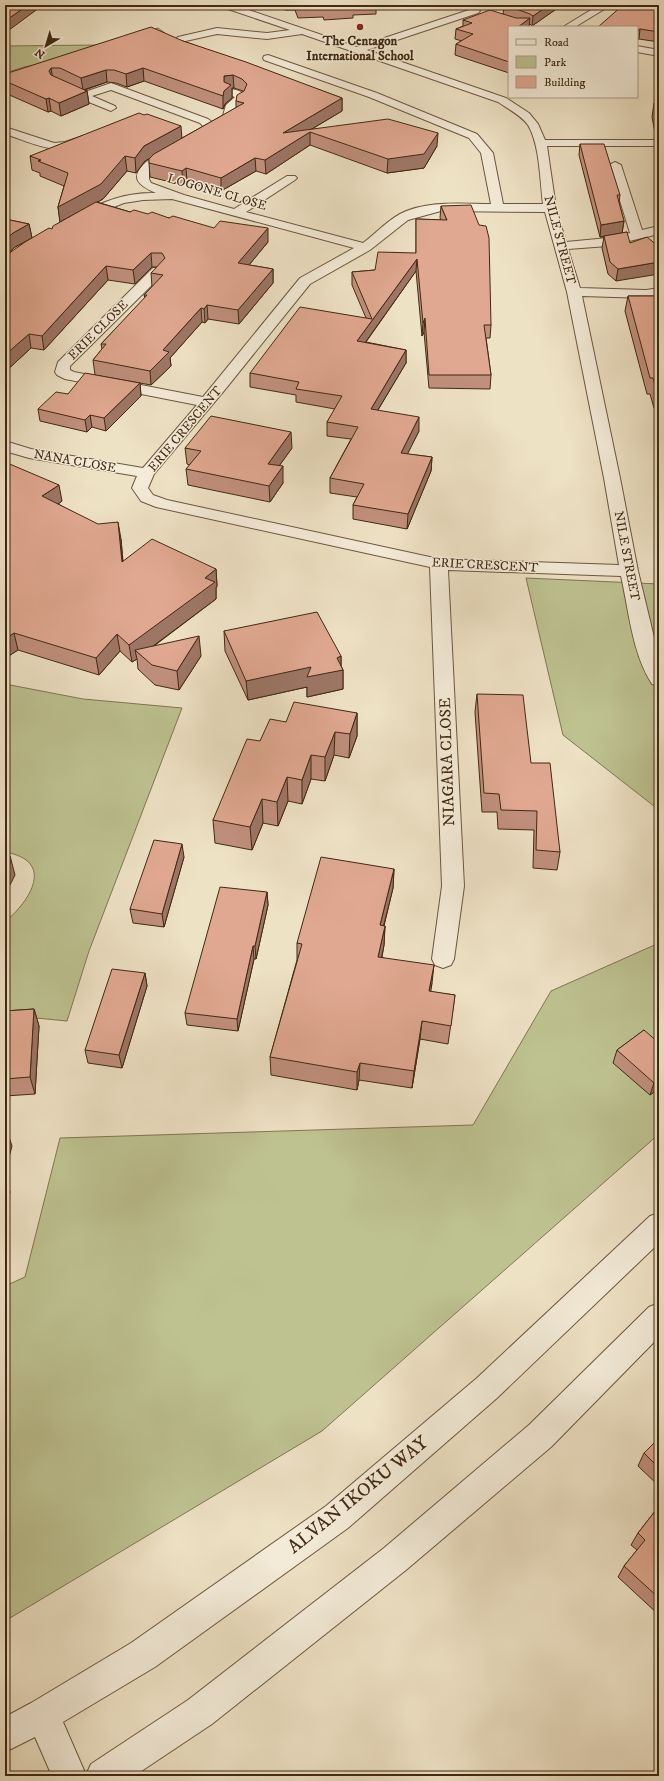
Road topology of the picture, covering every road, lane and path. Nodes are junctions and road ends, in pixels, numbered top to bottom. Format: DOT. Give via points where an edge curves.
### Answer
graph roads {
  1 [pos="224,5"];
  2 [pos="462,5"];
  3 [pos="606,5"];
  4 [pos="570,26"];
  5 [pos="303,31"];
  6 [pos="181,40"];
  7 [pos="638,49"];
  8 [pos="358,50"];
  9 [pos="659,53"];
  10 [pos="268,58"];
  11 [pos="230,92"];
  12 [pos="111,108"];
  13 [pos="174,110"];
  14 [pos="160,114"];
  15 [pos="210,126"];
  16 [pos="5,130"];
  17 [pos="92,136"];
  18 [pos="541,143"];
  19 [pos="659,143"];
  20 [pos="12,144"];
  21 [pos="54,146"];
  22 [pos="615,165"];
  23 [pos="291,178"];
  24 [pos="180,198"];
  25 [pos="498,207"];
  26 [pos="550,208"];
  27 [pos="236,213"];
  28 [pos="70,224"];
  29 [pos="659,230"];
  30 [pos="637,235"];
  31 [pos="561,246"];
  32 [pos="365,247"];
  33 [pos="158,271"];
  34 [pos="574,292"];
  35 [pos="659,292"];
  36 [pos="207,402"];
  37 [pos="5,446"];
  38 [pos="146,473"];
  39 [pos="439,564"];
  40 [pos="629,571"];
  41 [pos="659,680"];
  42 [pos="443,958"];
  43 [pos="659,1225"];
  44 [pos="659,1317"];
  45 [pos="43,1715"];
  46 [pos="5,1735"];
  47 [pos="69,1776"];
  48 [pos="103,1776"];
  1 -- 5 [label="street, NILE STREET"];
  2 -- 8 [label="street" via="478,12"];
  3 -- 4 [label="street"];
  5 -- 6 [label="street" via="267,36 217,31"];
  5 -- 8 [label="street, NILE STREET"];
  7 -- 9 [label="street"];
  8 -- 18 [label="street, NILE STREET" via="502,100 525,115 533,124"];
  10 -- 25 [label="street" via="373,95 473,136 487,153"];
  11 -- 15 [label="street" via="241,96 239,101 231,105 226,121"];
  12 -- 13 [label="street" via="80,94 111,86"];
  13 -- 14 [label="street"];
  13 -- 15 [label="street" via="204,121"];
  15 -- 24 [label="street, LOGONE CLOSE" via="206,132 150,164 143,171 143,179 147,185"];
  16 -- 21 [label="street"];
  17 -- 21 [label="street" via="67,145"];
  18 -- 19 [label="street"];
  18 -- 26 [label="street, NILE STREET"];
  20 -- 21 [label="street"];
  22 -- 30 [label="street"];
  23 -- 27 [label="street"];
  24 -- 27 [label="street, LOGONE CLOSE"];
  24 -- 28 [label="street" via="138,196 120,199 105,204"];
  25 -- 26 [label="street, ERIE CRESCENT"];
  25 -- 32 [label="street, ERIE CRESCENT" via="441,207 421,211 404,217"];
  26 -- 31 [label="street, NILE STREET"];
  27 -- 32 [label="street, LOGONE CLOSE"];
  29 -- 30 [label="street"];
  30 -- 31 [label="street" via="608,242"];
  31 -- 34 [label="street, NILE STREET"];
  32 -- 36 [label="street, ERIE CRESCENT" via="305,281"];
  33 -- 36 [label="street, ERIE CLOSE" via="63,365 62,372 70,376"];
  34 -- 35 [label="street"];
  34 -- 40 [label="street, NILE STREET"];
  36 -- 38 [label="street, ERIE CRESCENT"];
  37 -- 38 [label="street, NANA CLOSE" via="29,453"];
  38 -- 39 [label="street, ERIE CRESCENT" via="140,488 147,498 162,504"];
  39 -- 40 [label="street, ERIE CRESCENT"];
  39 -- 42 [label="street, NIAGARA CLOSE" via="453,886"];
  40 -- 41 [label="street, NILE STREET" via="647,652"];
  43 -- 45 [label="street, ALVAN IKOKU WAY" via="487,1388 337,1517 143,1655"];
  44 -- 48 [label="street" via="540,1436 395,1559 200,1712"];
  45 -- 46 [label="street, ALVAN IKOKU WAY"];
  45 -- 47 [label="street"];
}
